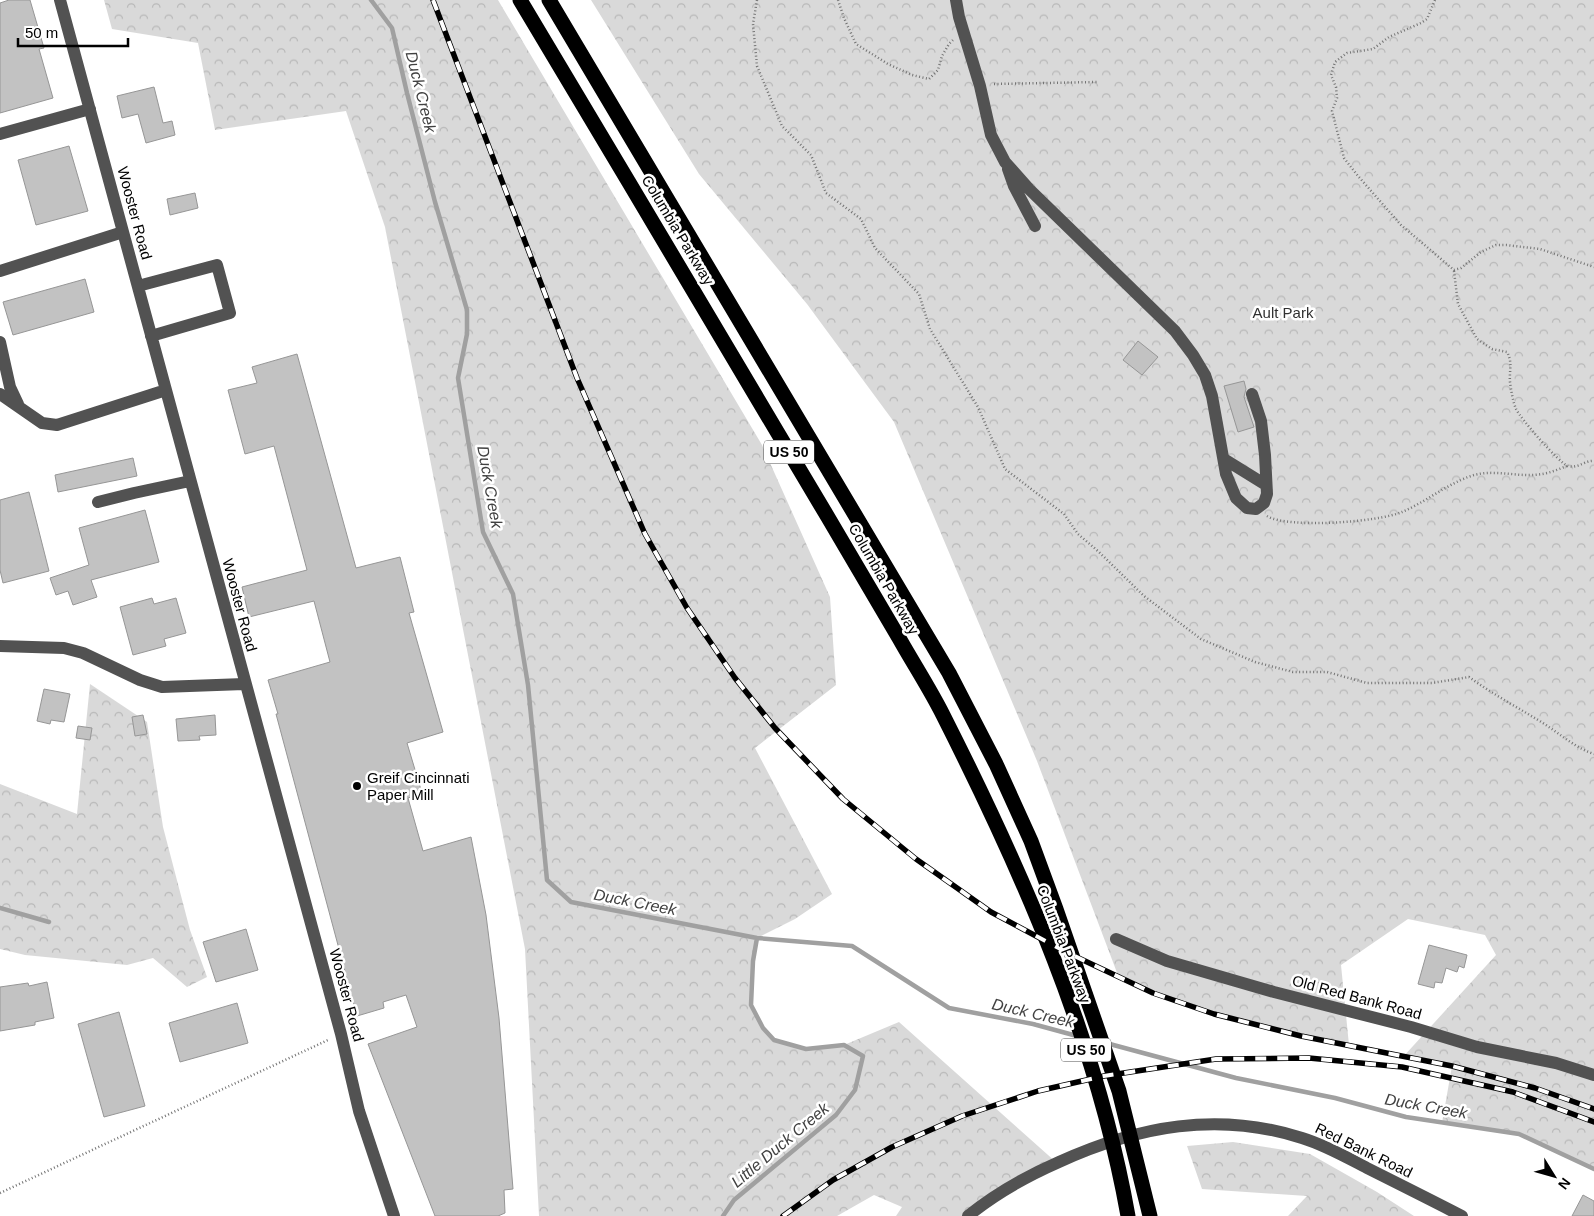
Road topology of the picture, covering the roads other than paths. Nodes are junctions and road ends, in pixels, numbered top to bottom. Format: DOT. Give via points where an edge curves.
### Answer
graph roads {
  1 [pos="60,0"];
  2 [pos="520,0"];
  3 [pos="549,0"];
  4 [pos="956,0"];
  5 [pos="90,109"];
  6 [pos="0,134"];
  7 [pos="1005,162"];
  8 [pos="1035,226"];
  9 [pos="123,232"];
  10 [pos="0,271"];
  11 [pos="138,286"];
  12 [pos="152,336"];
  13 [pos="0,342"];
  14 [pos="166,390"];
  15 [pos="0,394"];
  16 [pos="1252,394"];
  17 [pos="18,404"];
  18 [pos="1224,459"];
  19 [pos="190,481"];
  20 [pos="1266,484"];
  21 [pos="98,502"];
  22 [pos="0,646"];
  23 [pos="244,684"];
  24 [pos="1116,939"];
  25 [pos="1594,1075"];
  26 [pos="394,1216"];
  27 [pos="968,1216"];
  28 [pos="1128,1216"];
  29 [pos="1150,1216"];
  30 [pos="1462,1216"];
  1 -- 5 [label="street, Wooster Road"];
  2 -- 28 [label="highway, Columbia Parkway / US 50" via="942,712 1036,916 1086,1052"];
  3 -- 29 [label="highway, Columbia Parkway / US 50" via="949,673 996,764 1056,909 1118,1091"];
  4 -- 7 [label="street" via="991,135"];
  5 -- 6 [label="street"];
  5 -- 9 [label="street, Wooster Road"];
  7 -- 8 [label="street"];
  7 -- 18 [label="street" via="1175,331 1193,355 1212,396"];
  9 -- 10 [label="street"];
  9 -- 11 [label="street, Wooster Road"];
  11 -- 12 [label="street, Wooster Road"];
  11 -- 12 [label="street" via="217,265 230,312"];
  12 -- 14 [label="street, Wooster Road"];
  13 -- 17 [label="street" via="10,387"];
  14 -- 17 [label="street" via="58,425 42,422"];
  14 -- 19 [label="street, Wooster Road"];
  15 -- 17 [label="street"];
  16 -- 20 [label="street" via="1261,421"];
  18 -- 20 [label="street"];
  18 -- 20 [label="street" via="1236,498 1247,508 1256,509 1264,503"];
  19 -- 21 [label="street"];
  19 -- 23 [label="street, Wooster Road"];
  22 -- 23 [label="street" via="64,648 162,687"];
  23 -- 26 [label="street, Wooster Road" via="341,1034 359,1111"];
  24 -- 25 [label="street, Old Red Bank Road" via="1167,961 1274,992 1398,1018 1477,1047 1556,1063"];
  27 -- 30 [label="street, Red Bank Road" via="1006,1189 1078,1153 1149,1130 1210,1123 1270,1129 1302,1138"];
}
